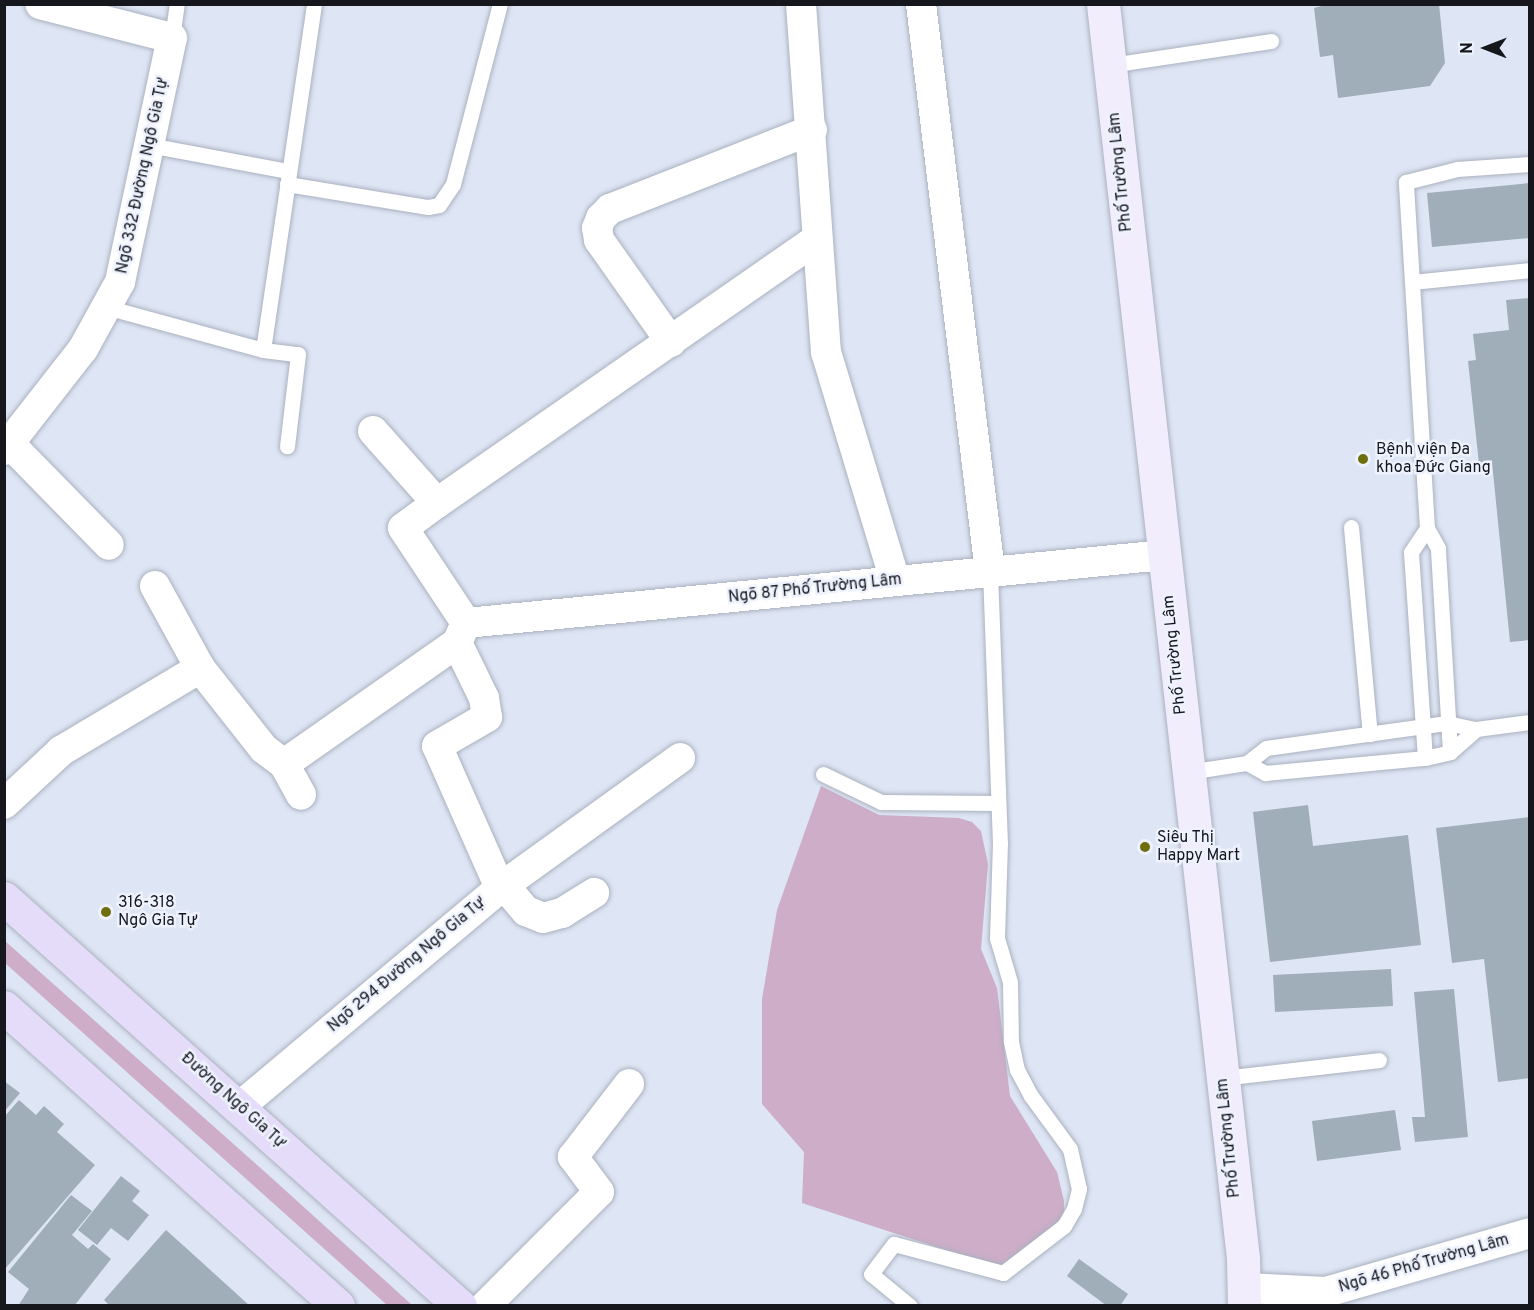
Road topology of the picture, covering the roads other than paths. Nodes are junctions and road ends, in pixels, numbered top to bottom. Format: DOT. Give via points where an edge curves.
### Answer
graph roads {
  1 [pos="40,4"];
  2 [pos="177,4"];
  3 [pos="314,4"];
  4 [pos="500,4"];
  5 [pos="801,4"];
  6 [pos="921,4"];
  7 [pos="1103,4"];
  8 [pos="172,38"];
  9 [pos="1271,41"];
  10 [pos="1110,65"];
  11 [pos="812,130"];
  12 [pos="149,145"];
  13 [pos="1530,164"];
  14 [pos="287,178"];
  15 [pos="816,240"];
  16 [pos="1530,270"];
  17 [pos="1412,282"];
  18 [pos="106,307"];
  19 [pos="671,342"];
  20 [pos="263,350"];
  21 [pos="373,430"];
  22 [pos="287,446"];
  23 [pos="7,447"];
  24 [pos="437,503"];
  25 [pos="1351,527"];
  26 [pos="1427,528"];
  27 [pos="109,545"];
  28 [pos="1164,555"];
  29 [pos="990,572"];
  30 [pos="895,581"];
  31 [pos="155,586"];
  32 [pos="461,633"];
  33 [pos="201,668"];
  34 [pos="1530,722"];
  35 [pos="1447,723"];
  36 [pos="1421,726"];
  37 [pos="1476,729"];
  38 [pos="1370,734"];
  39 [pos="1450,752"];
  40 [pos="680,758"];
  41 [pos="1425,758"];
  42 [pos="284,764"];
  43 [pos="1247,764"];
  44 [pos="1188,772"];
  45 [pos="823,774"];
  46 [pos="301,795"];
  47 [pos="998,803"];
  48 [pos="4,804"];
  49 [pos="502,887"];
  50 [pos="594,893"];
  51 [pos="4,898"];
  52 [pos="4,1007"];
  53 [pos="1379,1060"];
  54 [pos="1222,1078"];
  55 [pos="629,1084"];
  56 [pos="239,1107"];
  57 [pos="1530,1233"];
  58 [pos="1365,1294"];
  59 [pos="1245,1297"];
  60 [pos="338,1305"];
  61 [pos="460,1305"];
  62 [pos="485,1305"];
  63 [pos="910,1305"];
  1 -- 8 [label="street"];
  2 -- 8 [label="lane"];
  3 -- 14 [label="lane"];
  4 -- 14 [label="lane" via="453,184 439,205 428,207"];
  5 -- 11 [label="street"];
  6 -- 29 [label="street"];
  7 -- 10 [label="main road, Phố Trường Lâm"];
  8 -- 12 [label="street, Ngõ 332 Đường Ngô Gia Tự"];
  9 -- 10 [label="lane"];
  10 -- 28 [label="main road, Phố Trường Lâm"];
  11 -- 15 [label="street"];
  11 -- 19 [label="street" via="610,208 601,218 597,228 599,240"];
  12 -- 14 [label="lane"];
  12 -- 18 [label="street, Ngõ 332 Đường Ngô Gia Tự" via="120,282"];
  13 -- 17 [label="lane" via="1457,169 1406,182"];
  14 -- 20 [label="lane"];
  15 -- 19 [label="street"];
  15 -- 30 [label="street" via="826,352"];
  16 -- 17 [label="lane"];
  17 -- 26 [label="lane"];
  18 -- 20 [label="lane"];
  18 -- 23 [label="street, Ngõ 332 Đường Ngô Gia Tự" via="83,349"];
  19 -- 24 [label="street"];
  20 -- 22 [label="lane" via="298,354"];
  21 -- 24 [label="street"];
  23 -- 27 [label="street"];
  24 -- 32 [label="street" via="403,528"];
  25 -- 38 [label="lane"];
  26 -- 35 [label="lane" via="1438,548"];
  26 -- 36 [label="lane" via="1411,552"];
  28 -- 29 [label="street, Ngõ 87 Phố Trường Lâm"];
  28 -- 44 [label="main road, Phố Trường Lâm"];
  29 -- 30 [label="street, Ngõ 87 Phố Trường Lâm"];
  29 -- 47 [label="lane"];
  30 -- 32 [label="street, Ngõ 87 Phố Trường Lâm"];
  31 -- 33 [label="street"];
  32 -- 42 [label="street"];
  32 -- 49 [label="street, Ngõ 294 Đường Ngô Gia Tự" via="487,717 437,746"];
  33 -- 42 [label="street" via="264,749"];
  33 -- 48 [label="street" via="61,751"];
  34 -- 37 [label="lane"];
  35 -- 36 [label="lane"];
  35 -- 37 [label="lane"];
  35 -- 39 [label="lane"];
  36 -- 38 [label="lane"];
  36 -- 41 [label="lane"];
  37 -- 39 [label="lane"];
  38 -- 43 [label="lane" via="1266,748"];
  39 -- 41 [label="lane"];
  40 -- 49 [label="street"];
  41 -- 43 [label="lane" via="1265,773"];
  42 -- 46 [label="street"];
  43 -- 44 [label="lane"];
  44 -- 54 [label="main road, Phố Trường Lâm"];
  45 -- 47 [label="lane" via="881,802"];
  47 -- 63 [label="lane" via="998,938 1010,982 1011,1041 1017,1070 1070,1149 1079,1189 1074,1209 1052,1237 1003,1273 894,1244 871,1274"];
  49 -- 50 [label="street" via="526,911 543,918 562,913"];
  49 -- 56 [label="street, Ngõ 294 Đường Ngô Gia Tự"];
  51 -- 56 [label="main road, Đường Ngô Gia Tự"];
  52 -- 60 [label="main road"];
  53 -- 54 [label="lane"];
  54 -- 59 [label="main road, Phố Trường Lâm"];
  55 -- 62 [label="street" via="573,1157 599,1192"];
  56 -- 61 [label="main road, Đường Ngô Gia Tự"];
  57 -- 58 [label="street, Ngõ 46 Phố Trường Lâm"];
  58 -- 59 [label="street, Ngõ 46 Phố Trường Lâm"];
}
